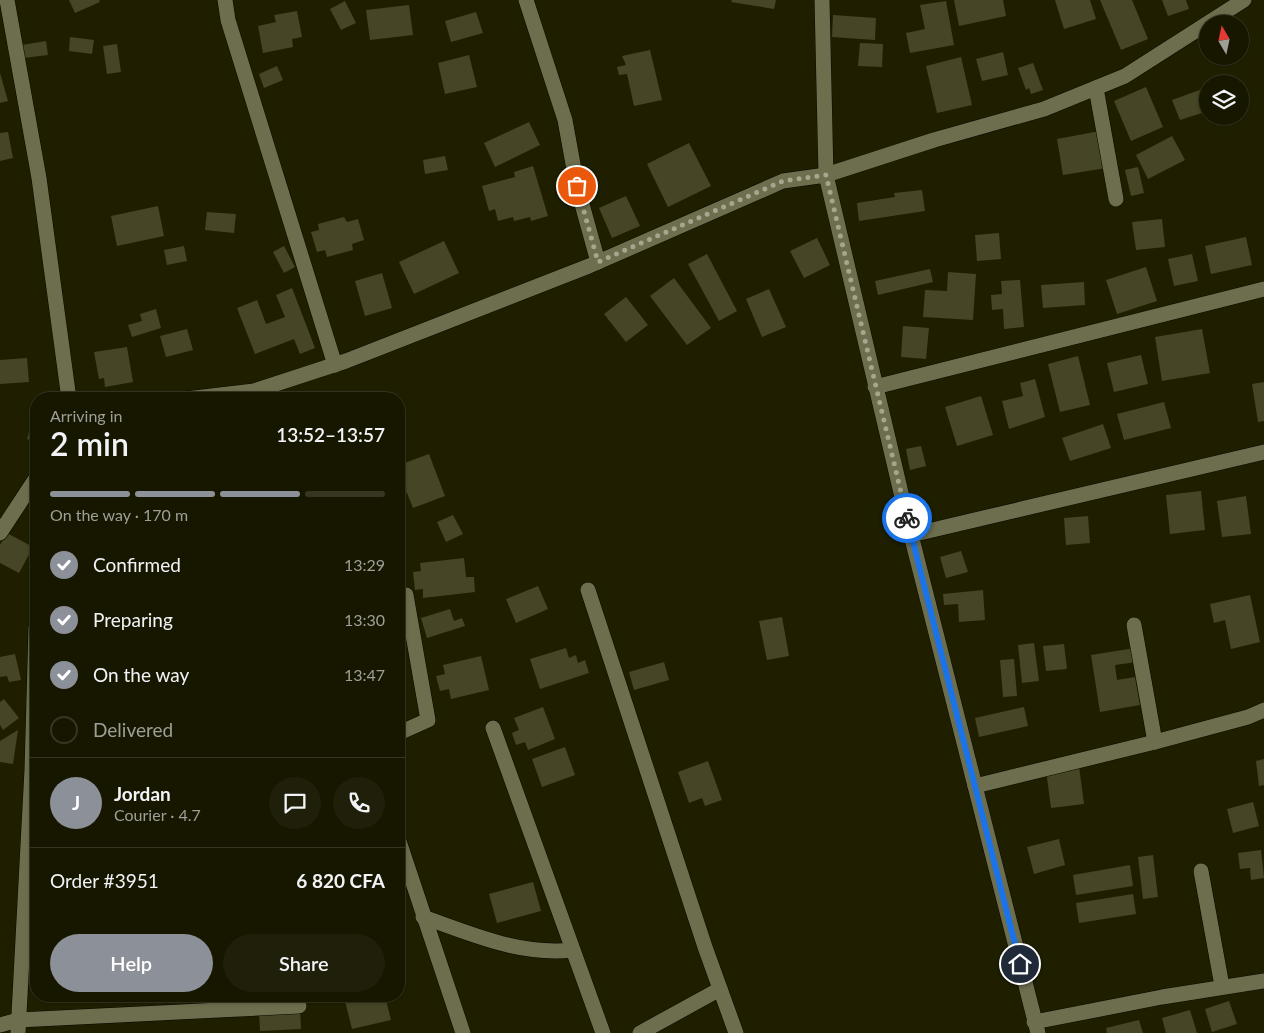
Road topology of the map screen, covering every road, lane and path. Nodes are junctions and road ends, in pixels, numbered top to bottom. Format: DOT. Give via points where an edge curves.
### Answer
graph roads {
  1 [pos="8,0"];
  2 [pos="225,0"];
  3 [pos="526,0"];
  4 [pos="822,0"];
  5 [pos="1244,0"];
  6 [pos="5,24"];
  7 [pos="1096,88"];
  8 [pos="826,175"];
  9 [pos="1116,198"];
  10 [pos="598,262"];
  11 [pos="1264,289"];
  12 [pos="335,365"];
  13 [pos="875,387"];
  14 [pos="68,392"];
  15 [pos="246,392"];
  16 [pos="1264,452"];
  17 [pos="30,487"];
  18 [pos="0,532"];
  19 [pos="911,535"];
  20 [pos="588,590"];
  21 [pos="406,595"];
  22 [pos="1134,625"];
  23 [pos="1264,710"];
  24 [pos="493,728"];
  25 [pos="405,730"];
  26 [pos="1155,742"];
  27 [pos="975,786"];
  28 [pos="30,834"];
  29 [pos="405,860"];
  30 [pos="1201,872"];
  31 [pos="423,917"];
  32 [pos="573,950"];
  33 [pos="1264,981"];
  34 [pos="1222,986"];
  35 [pos="720,989"];
  36 [pos="298,1006"];
  37 [pos="0,1025"];
  38 [pos="18,1027"];
  39 [pos="1036,1028"];
  40 [pos="463,1033"];
  41 [pos="603,1033"];
  42 [pos="640,1033"];
  43 [pos="736,1033"];
  1 -- 6 [label="street"];
  2 -- 12 [label="street" via="228,20"];
  3 -- 10 [label="street" via="565,120 577,186"];
  4 -- 8 [label="street"];
  5 -- 7 [label="street" via="1125,76"];
  6 -- 14 [label="street" via="39,178"];
  7 -- 8 [label="street" via="1044,109"];
  7 -- 9 [label="street"];
  8 -- 10 [label="street" via="783,181"];
  8 -- 13 [label="street"];
  10 -- 12 [label="street"];
  11 -- 13 [label="street"];
  12 -- 15 [label="street"];
  13 -- 19 [label="street"];
  16 -- 19 [label="street"];
  17 -- 18 [label="street"];
  19 -- 27 [label="street"];
  20 -- 35 [label="street"];
  21 -- 25 [label="street" via="428,720"];
  22 -- 26 [label="street"];
  23 -- 26 [label="street"];
  24 -- 32 [label="street"];
  26 -- 27 [label="street"];
  27 -- 39 [label="street"];
  28 -- 38 [label="street"];
  29 -- 31 [label="street"];
  30 -- 34 [label="street"];
  31 -- 32 [label="street" via="517,949"];
  31 -- 40 [label="street"];
  32 -- 41 [label="street"];
  33 -- 34 [label="street"];
  34 -- 39 [label="street"];
  35 -- 42 [label="street"];
  35 -- 43 [label="street"];
  36 -- 38 [label="street"];
  37 -- 38 [label="street"];
}
